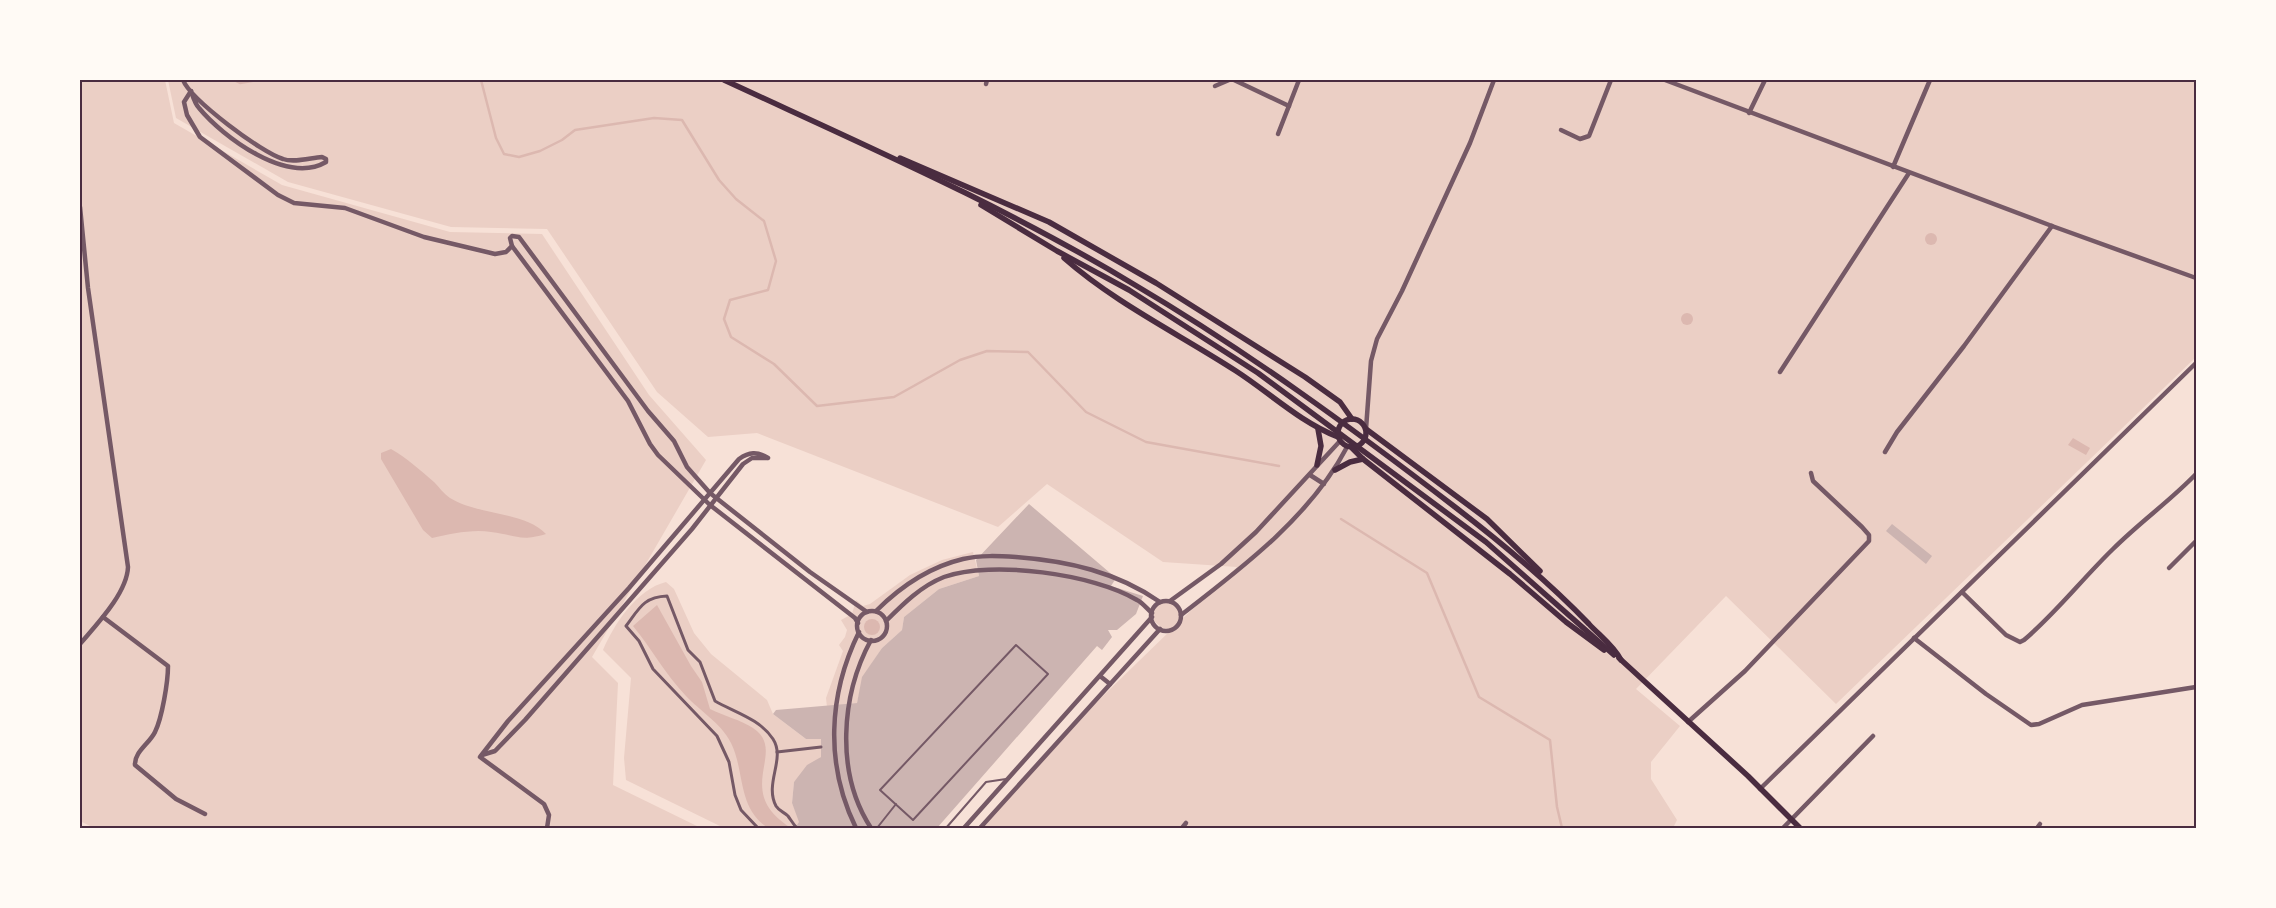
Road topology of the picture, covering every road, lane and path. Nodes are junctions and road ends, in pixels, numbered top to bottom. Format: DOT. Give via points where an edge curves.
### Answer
graph roads {
  1 [pos="183,80"];
  2 [pos="724,80"];
  3 [pos="1229,80"];
  4 [pos="1234,80"];
  5 [pos="1299,80"];
  6 [pos="1494,80"];
  7 [pos="1611,80"];
  8 [pos="1665,80"];
  9 [pos="1765,80"];
  10 [pos="1930,80"];
  11 [pos="1215,86"];
  12 [pos="191,91"];
  13 [pos="1290,106"];
  14 [pos="1749,113"];
  15 [pos="1561,130"];
  16 [pos="1278,134"];
  17 [pos="890,158"];
  18 [pos="1894,167"];
  19 [pos="1909,173"];
  20 [pos="957,191"];
  21 [pos="80,207"];
  22 [pos="2052,226"];
  23 [pos="512,246"];
  24 [pos="1057,251"];
  25 [pos="2196,278"];
  26 [pos="2196,363"];
  27 [pos="1780,372"];
  28 [pos="1352,419"];
  29 [pos="1366,428"];
  30 [pos="1318,429"];
  31 [pos="1339,439"];
  32 [pos="1350,447"];
  33 [pos="1885,452"];
  34 [pos="1363,459"];
  35 [pos="1317,465"];
  36 [pos="1335,470"];
  37 [pos="1811,473"];
  38 [pos="1310,474"];
  39 [pos="2196,474"];
  40 [pos="1324,484"];
  41 [pos="710,493"];
  42 [pos="717,498"];
  43 [pos="704,500"];
  44 [pos="710,505"];
  45 [pos="2196,542"];
  46 [pos="2169,568"];
  47 [pos="1550,584"];
  48 [pos="1962,592"];
  49 [pos="1170,601"];
  50 [pos="1160,602"];
  51 [pos="876,611"];
  52 [pos="867,612"];
  53 [pos="1152,615"];
  54 [pos="1181,615"];
  55 [pos="103,617"];
  56 [pos="886,621"];
  57 [pos="858,623"];
  58 [pos="1160,628"];
  59 [pos="859,632"];
  60 [pos="1914,638"];
  61 [pos="871,640"];
  62 [pos="80,644"];
  63 [pos="1618,658"];
  64 [pos="1100,676"];
  65 [pos="1110,684"];
  66 [pos="2196,687"];
  67 [pos="1688,722"];
  68 [pos="1873,736"];
  69 [pos="821,747"];
  70 [pos="777,752"];
  71 [pos="482,754"];
  72 [pos="1008,779"];
  73 [pos="1760,789"];
  74 [pos="896,804"];
  75 [pos="205,814"];
  76 [pos="1792,820"];
  77 [pos="1186,822"];
  78 [pos="547,828"];
  79 [pos="758,828"];
  80 [pos="797,828"];
  81 [pos="856,828"];
  82 [pos="870,828"];
  83 [pos="877,828"];
  84 [pos="946,828"];
  85 [pos="964,828"];
  86 [pos="980,828"];
  87 [pos="1182,828"];
  88 [pos="1783,828"];
  89 [pos="1800,828"];
  1 -- 12 [label="street"];
  2 -- 17 [label="main road"];
  3 -- 11 [label="street"];
  4 -- 13 [label="street"];
  5 -- 13 [label="street"];
  6 -- 29 [label="street" via="1470,143 1402,292 1376,340 1371,361"];
  7 -- 15 [label="street" via="1589,136 1580,139"];
  8 -- 14 [label="street"];
  9 -- 14 [label="street"];
  10 -- 18 [label="street"];
  12 -- 12 [label="street" via="216,115 271,154 285,160 322,157 326,162 283,167 260,157 215,124 198,107"];
  12 -- 23 [label="street" via="184,102 187,115 200,137 278,195 294,203 345,208 424,237 495,254 506,252"];
  13 -- 16 [label="street"];
  14 -- 18 [label="street"];
  17 -- 20 [label="main road"];
  17 -- 28 [label="main road" via="901,158 1049,222 1244,337 1340,402"];
  18 -- 19 [label="street"];
  19 -- 22 [label="street"];
  19 -- 27 [label="street"];
  20 -- 24 [label="main road"];
  20 -- 47 [label="main road" via="1041,232 1136,285 1257,362 1370,442"];
  21 -- 55 [label="street" via="88,288 128,566 123,584"];
  22 -- 25 [label="street"];
  22 -- 33 [label="street" via="1896,432"];
  23 -- 41 [label="street" via="510,238 517,236 667,431 687,467"];
  23 -- 43 [label="street" via="628,401 650,444"];
  24 -- 30 [label="main road" via="1108,290 1238,372"];
  24 -- 63 [label="main road" via="1129,290 1322,418 1486,542"];
  26 -- 48 [label="street"];
  28 -- 29 [label="main road"];
  28 -- 31 [label="main road" via="1341,424"];
  29 -- 32 [label="main road" via="1364,442"];
  29 -- 47 [label="main road" via="1487,519"];
  30 -- 31 [label="main road"];
  30 -- 35 [label="main road" via="1321,446"];
  31 -- 32 [label="main road"];
  31 -- 35 [label="street"];
  32 -- 34 [label="main road"];
  32 -- 36 [label="street"];
  34 -- 36 [label="main road"];
  34 -- 63 [label="main road" via="1566,622"];
  35 -- 38 [label="street"];
  36 -- 40 [label="street"];
  37 -- 67 [label="street" via="1814,481 1869,535 1869,541 1744,671"];
  38 -- 40 [label="street"];
  38 -- 49 [label="street" via="1221,564"];
  39 -- 48 [label="street" via="2115,547 2020,642 2006,635"];
  40 -- 54 [label="street" via="1265,545"];
  41 -- 42 [label="street"];
  41 -- 42 [label="street" via="747,454 756,453 768,458 752,458 743,464"];
  41 -- 43 [label="street"];
  42 -- 44 [label="street"];
  42 -- 52 [label="street" via="810,572"];
  43 -- 44 [label="street"];
  43 -- 71 [label="street"];
  44 -- 57 [label="street" via="817,587"];
  44 -- 71 [label="street" via="504,744 495,751"];
  45 -- 46 [label="street"];
  47 -- 63 [label="main road"];
  48 -- 60 [label="street"];
  49 -- 50 [label="street"];
  49 -- 54 [label="street" via="1178,606"];
  50 -- 51 [label="street" via="1144,590 1087,567 992,556 963,559 918,577 892,594"];
  50 -- 53 [label="street"];
  51 -- 52 [label="street"];
  51 -- 56 [label="street"];
  52 -- 57 [label="street"];
  53 -- 56 [label="street" via="1138,600 1090,582 1050,574 985,569 943,578 924,588"];
  53 -- 58 [label="street"];
  53 -- 64 [label="street"];
  54 -- 58 [label="street" via="1176,627 1170,630"];
  55 -- 62 [label="street"];
  55 -- 75 [label="street" via="168,666 158,726 151,740 136,756 135,765 176,799"];
  56 -- 61 [label="street" via="884,635"];
  57 -- 59 [label="street"];
  58 -- 65 [label="street"];
  59 -- 61 [label="street"];
  59 -- 81 [label="street" via="838,686 835,717 835,760 840,790"];
  60 -- 66 [label="street" via="2032,725 2082,705"];
  60 -- 73 [label="street"];
  61 -- 82 [label="street" via="852,684 847,716 847,757 854,791"];
  63 -- 67 [label="main road"];
  64 -- 65 [label="street"];
  64 -- 72 [label="street"];
  65 -- 86 [label="street"];
  67 -- 73 [label="main road"];
  68 -- 76 [label="street"];
  69 -- 70 [label="street"];
  70 -- 79 [label="street" via="773,739 762,727 715,701 700,662 688,650 667,596 654,596 642,604 626,626 638,640 653,669 717,736 729,762 741,810"];
  70 -- 80 [label="street" via="772,789 774,802"];
  71 -- 78 [label="street" via="483,761 544,804 548,815"];
  72 -- 84 [label="lane" via="986,782"];
  72 -- 85 [label="street"];
  73 -- 76 [label="main road"];
  74 -- 74 [label="lane" via="880,790 1016,645 1048,674 913,820"];
  74 -- 83 [label="lane"];
  76 -- 88 [label="street"];
  76 -- 89 [label="main road"];
  77 -- 87 [label="street"];
}
